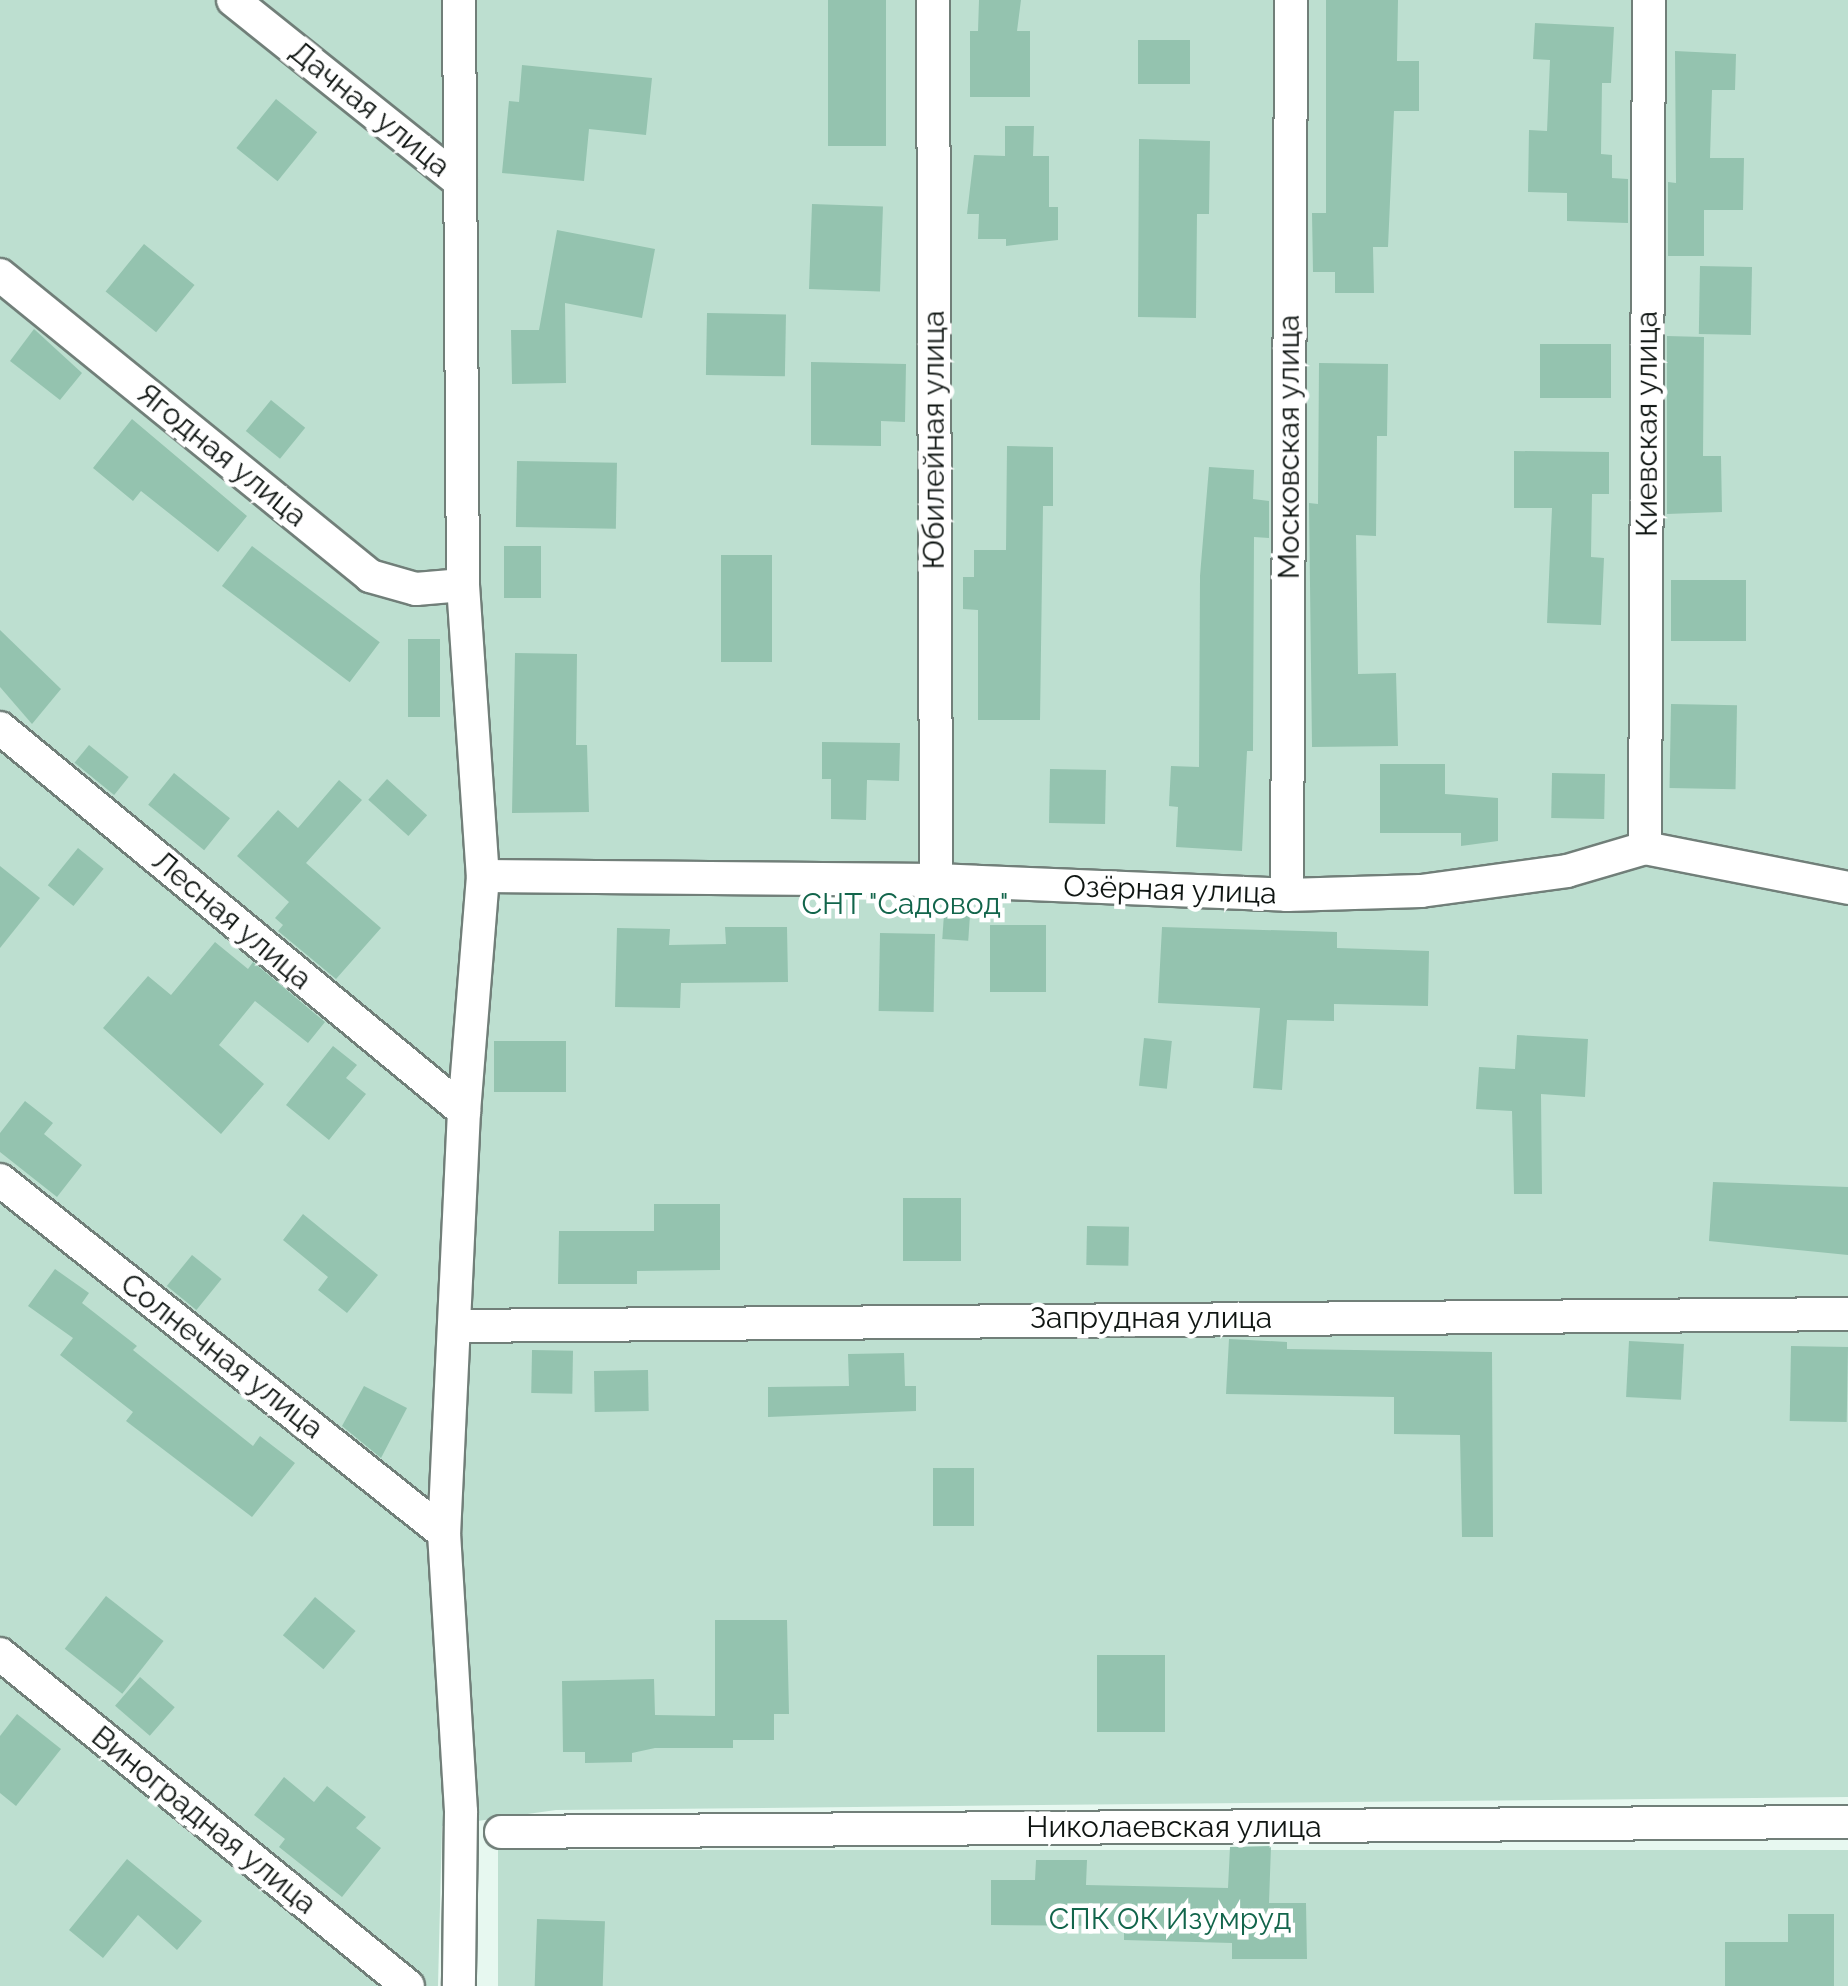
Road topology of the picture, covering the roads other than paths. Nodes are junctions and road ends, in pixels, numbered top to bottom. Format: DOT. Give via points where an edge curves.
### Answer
graph roads {
  1 [pos="234,0"];
  2 [pos="459,0"];
  3 [pos="932,0"];
  4 [pos="1291,0"];
  5 [pos="1649,0"];
  6 [pos="460,182"];
  7 [pos="0,275"];
  8 [pos="463,585"];
  9 [pos="0,728"];
  10 [pos="1645,848"];
  11 [pos="483,876"];
  12 [pos="936,880"];
  13 [pos="1848,888"];
  14 [pos="1287,895"];
  15 [pos="464,1112"];
  16 [pos="0,1180"];
  17 [pos="1848,1314"];
  18 [pos="454,1326"];
  19 [pos="444,1533"];
  20 [pos="0,1654"];
  21 [pos="1848,1822"];
  22 [pos="500,1832"];
  23 [pos="408,1986"];
  24 [pos="459,1986"];
  1 -- 6 [label="street, Дачная улица"];
  2 -- 6 [label="street"];
  3 -- 12 [label="street, Юбилейная улица"];
  4 -- 14 [label="street, Московская улица"];
  5 -- 10 [label="street, Киевская улица"];
  6 -- 8 [label="street"];
  7 -- 8 [label="street, Ягодная улица" via="370,576 416,589"];
  8 -- 11 [label="street"];
  9 -- 15 [label="street, Лесная улица"];
  10 -- 13 [label="street, Озёрная улица"];
  10 -- 14 [label="street, Озёрная улица" via="1568,870 1421,891"];
  11 -- 12 [label="street, Озёрная улица"];
  11 -- 15 [label="street"];
  12 -- 14 [label="street, Озёрная улица"];
  15 -- 18 [label="street"];
  16 -- 19 [label="street, Солнечная улица"];
  17 -- 18 [label="street, Запрудная улица"];
  18 -- 19 [label="street"];
  19 -- 24 [label="street" via="461,1812"];
  20 -- 23 [label="street, Виноградная улица"];
  21 -- 22 [label="street, Николаевская улица"];
}
